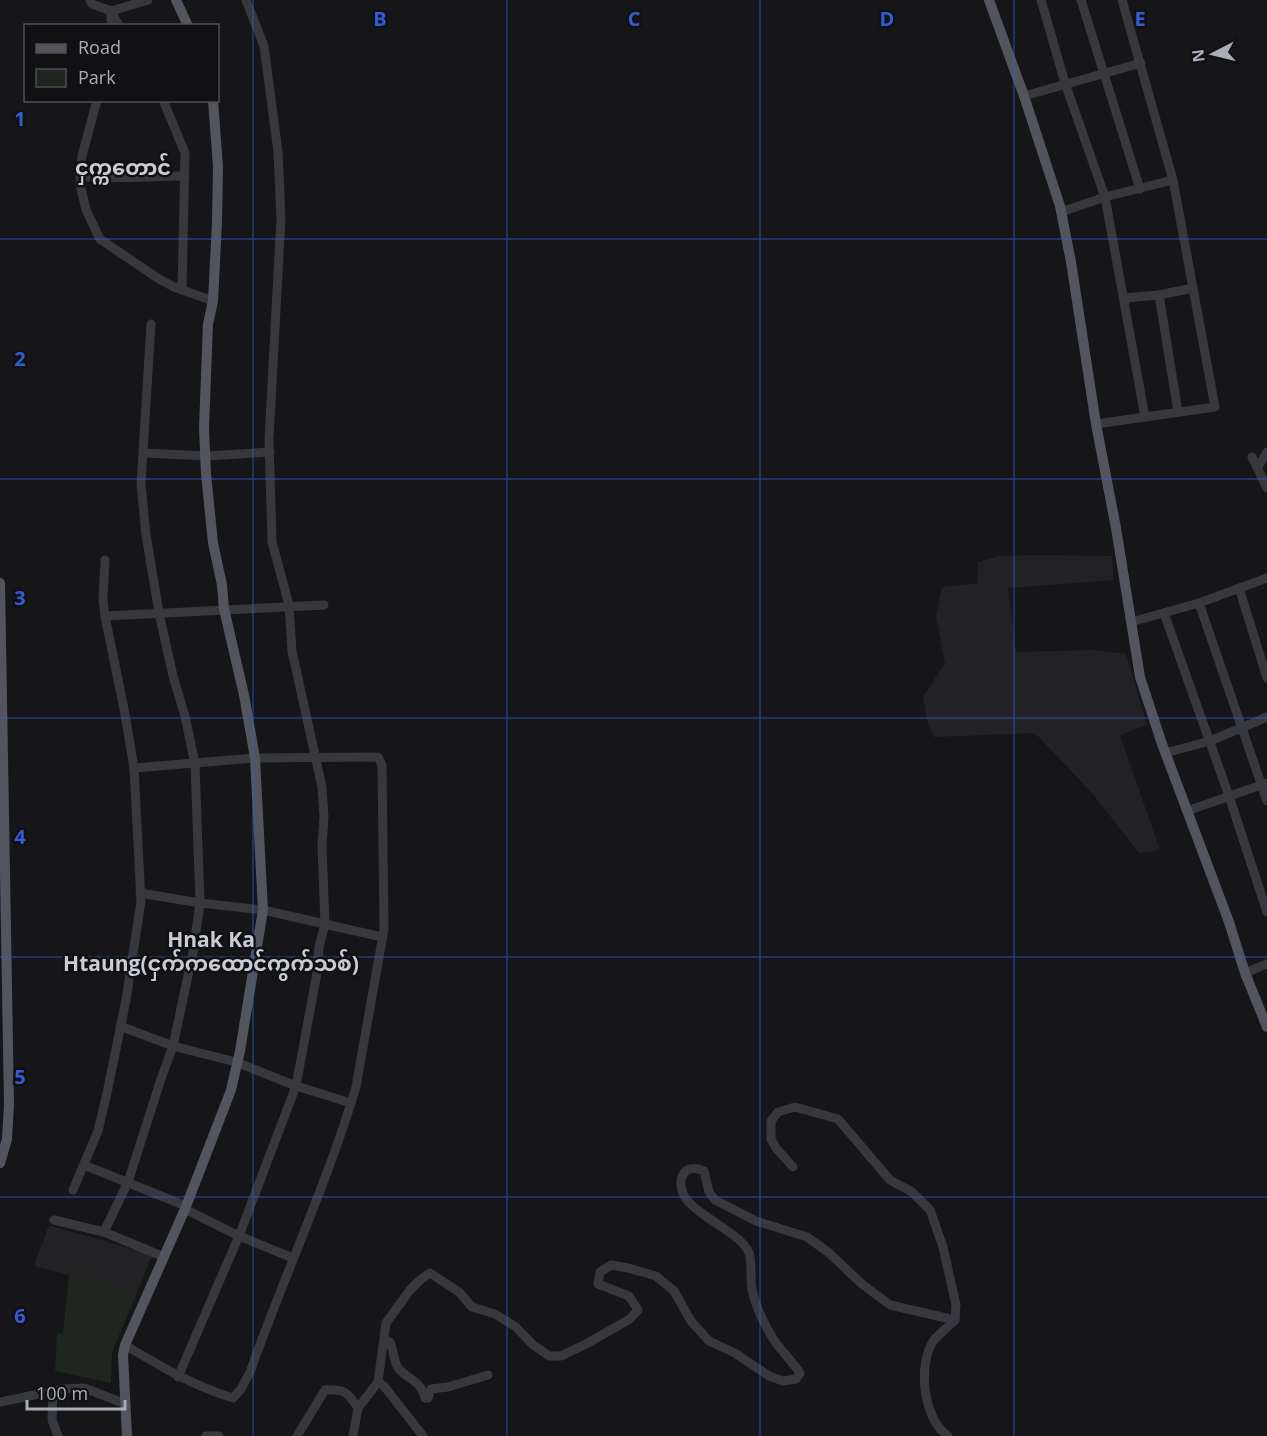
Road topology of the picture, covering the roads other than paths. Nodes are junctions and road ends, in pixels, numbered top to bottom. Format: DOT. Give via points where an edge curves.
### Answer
graph roads {
  1 [pos="90,0"];
  2 [pos="148,0"];
  3 [pos="176,0"];
  4 [pos="246,0"];
  5 [pos="989,0"];
  6 [pos="1041,0"];
  7 [pos="1081,0"];
  8 [pos="1122,0"];
  9 [pos="111,11"];
  10 [pos="111,24"];
  11 [pos="118,24"];
  12 [pos="187,24"];
  13 [pos="1141,63"];
  14 [pos="1104,74"];
  15 [pos="1065,83"];
  16 [pos="1024,96"];
  17 [pos="96,102"];
  18 [pos="164,102"];
  19 [pos="213,102"];
  20 [pos="80,176"];
  21 [pos="185,176"];
  22 [pos="1173,180"];
  23 [pos="1140,189"];
  24 [pos="1105,197"];
  25 [pos="1061,212"];
  26 [pos="1193,288"];
  27 [pos="182,290"];
  28 [pos="1159,295"];
  29 [pos="1124,298"];
  30 [pos="213,301"];
  31 [pos="151,324"];
  32 [pos="1178,412"];
  33 [pos="1145,417"];
  34 [pos="1096,424"];
  35 [pos="270,452"];
  36 [pos="1267,452"];
  37 [pos="144,453"];
  38 [pos="207,456"];
  39 [pos="1252,457"];
  40 [pos="1258,467"];
  41 [pos="1267,488"];
  42 [pos="105,560"];
  43 [pos="1267,578"];
  44 [pos="0,583"];
  45 [pos="1239,588"];
  46 [pos="1199,603"];
  47 [pos="289,605"];
  48 [pos="324,605"];
  49 [pos="224,609"];
  50 [pos="1164,612"];
  51 [pos="159,613"];
  52 [pos="105,616"];
  53 [pos="1131,622"];
  54 [pos="1267,678"];
  55 [pos="1267,717"];
  56 [pos="1241,728"];
  57 [pos="1210,741"];
  58 [pos="1166,753"];
  59 [pos="255,758"];
  60 [pos="317,759"];
  61 [pos="195,765"];
  62 [pos="134,768"];
  63 [pos="1264,784"];
  64 [pos="1229,795"];
  65 [pos="1267,801"];
  66 [pos="1187,811"];
  67 [pos="140,893"];
  68 [pos="200,903"];
  69 [pos="263,910"];
  70 [pos="1267,912"];
  71 [pos="325,924"];
  72 [pos="382,937"];
  73 [pos="1267,964"];
  74 [pos="1245,973"];
  75 [pos="120,1026"];
  76 [pos="1267,1027"];
  77 [pos="173,1046"];
  78 [pos="236,1062"];
  79 [pos="296,1086"];
  80 [pos="351,1103"];
  81 [pos="0,1163"];
  82 [pos="84,1165"];
  83 [pos="793,1167"];
  84 [pos="128,1182"];
  85 [pos="73,1190"];
  86 [pos="186,1208"];
  87 [pos="54,1220"];
  88 [pos="104,1232"];
  89 [pos="239,1236"];
  90 [pos="164,1257"];
  91 [pos="294,1258"];
  92 [pos="955,1320"];
  93 [pos="384,1340"];
  94 [pos="125,1346"];
  95 [pos="488,1375"];
  96 [pos="178,1377"];
  97 [pos="378,1382"];
  98 [pos="53,1392"];
  99 [pos="0,1402"];
  100 [pos="126,1404"];
  101 [pos="358,1408"];
  102 [pos="58,1436"];
  103 [pos="127,1436"];
  104 [pos="206,1436"];
  105 [pos="219,1436"];
  106 [pos="297,1436"];
  107 [pos="353,1436"];
  108 [pos="423,1436"];
  109 [pos="948,1436"];
  1 -- 9 [label="street"];
  2 -- 9 [label="street"];
  3 -- 12 [label="main road"];
  4 -- 35 [label="street" via="264,46 278,152 281,218"];
  5 -- 16 [label="main road"];
  6 -- 15 [label="street"];
  7 -- 14 [label="street"];
  8 -- 13 [label="street"];
  9 -- 10 [label="street"];
  9 -- 11 [label="street"];
  13 -- 14 [label="street"];
  13 -- 22 [label="street"];
  14 -- 15 [label="street"];
  14 -- 23 [label="street"];
  15 -- 16 [label="street"];
  15 -- 24 [label="street"];
  16 -- 25 [label="main road"];
  17 -- 20 [label="street"];
  18 -- 21 [label="street" via="185,153"];
  19 -- 30 [label="main road" via="218,167"];
  20 -- 21 [label="street"];
  20 -- 27 [label="street" via="86,210 100,239"];
  21 -- 27 [label="street"];
  22 -- 23 [label="street"];
  22 -- 26 [label="street"];
  23 -- 24 [label="street"];
  24 -- 25 [label="street"];
  24 -- 29 [label="street"];
  25 -- 34 [label="main road"];
  26 -- 28 [label="street"];
  26 -- 32 [label="street" via="1215,407"];
  27 -- 30 [label="street"];
  28 -- 29 [label="street"];
  28 -- 32 [label="street"];
  29 -- 33 [label="street"];
  30 -- 38 [label="main road" via="208,324 204,428"];
  31 -- 37 [label="street"];
  32 -- 33 [label="street"];
  33 -- 34 [label="street"];
  34 -- 53 [label="main road"];
  35 -- 38 [label="street"];
  35 -- 47 [label="street" via="272,542"];
  36 -- 40 [label="street"];
  37 -- 38 [label="street"];
  37 -- 51 [label="street" via="141,484"];
  38 -- 49 [label="main road" via="213,543"];
  39 -- 40 [label="street"];
  40 -- 41 [label="street"];
  42 -- 52 [label="street"];
  43 -- 45 [label="street"];
  44 -- 81 [label="main road" via="9,1104 7,1138"];
  45 -- 46 [label="street"];
  45 -- 54 [label="street"];
  46 -- 50 [label="street"];
  46 -- 56 [label="street"];
  47 -- 48 [label="street"];
  47 -- 49 [label="street"];
  47 -- 60 [label="street" via="292,651"];
  49 -- 51 [label="street"];
  49 -- 59 [label="main road"];
  50 -- 53 [label="street"];
  50 -- 57 [label="street"];
  51 -- 52 [label="street"];
  51 -- 61 [label="street"];
  52 -- 62 [label="street"];
  53 -- 58 [label="main road" via="1140,677"];
  55 -- 56 [label="street"];
  56 -- 57 [label="street"];
  56 -- 63 [label="street"];
  57 -- 58 [label="street"];
  57 -- 64 [label="street"];
  58 -- 66 [label="main road"];
  59 -- 60 [label="street"];
  59 -- 61 [label="street"];
  59 -- 69 [label="main road"];
  60 -- 71 [label="street" via="324,817"];
  60 -- 72 [label="street" via="378,757 382,765"];
  61 -- 62 [label="street"];
  61 -- 68 [label="street"];
  62 -- 67 [label="street"];
  63 -- 64 [label="street"];
  63 -- 65 [label="street"];
  64 -- 66 [label="street"];
  64 -- 70 [label="street"];
  66 -- 74 [label="main road"];
  67 -- 68 [label="street"];
  67 -- 75 [label="street"];
  68 -- 69 [label="street"];
  68 -- 77 [label="street"];
  69 -- 71 [label="street"];
  69 -- 78 [label="main road"];
  71 -- 72 [label="street"];
  71 -- 79 [label="street"];
  72 -- 80 [label="street"];
  73 -- 74 [label="street"];
  74 -- 76 [label="main road"];
  75 -- 77 [label="street"];
  75 -- 82 [label="street" via="98,1131"];
  77 -- 78 [label="street"];
  77 -- 84 [label="street"];
  78 -- 79 [label="street"];
  78 -- 86 [label="main road" via="231,1090"];
  79 -- 80 [label="street"];
  79 -- 89 [label="street"];
  80 -- 91 [label="street"];
  82 -- 84 [label="street"];
  82 -- 85 [label="street"];
  83 -- 92 [label="street" via="771,1139 771,1121 778,1112 795,1107 838,1119 890,1180 912,1192 930,1210 943,1247 956,1305"];
  84 -- 86 [label="street"];
  84 -- 88 [label="street"];
  86 -- 89 [label="street"];
  86 -- 90 [label="main road"];
  87 -- 88 [label="street"];
  88 -- 90 [label="street"];
  89 -- 91 [label="street"];
  89 -- 96 [label="street"];
  90 -- 94 [label="main road"];
  91 -- 96 [label="street" via="250,1372 233,1398"];
  92 -- 93 [label="street" via="890,1305 807,1238 756,1221 715,1200 705,1183 704,1171 697,1168 686,1170 680,1188 696,1210 749,1253 752,1292 758,1311 773,1339 800,1373 796,1379 783,1381 769,1376 709,1341 674,1291 656,1276 611,1265 600,1272 598,1284 629,1296 638,1310 630,1319 561,1356 549,1356 516,1327 495,1314 472,1307 459,1292 430,1273 410,1290 386,1323"];
  92 -- 109 [label="street" via="935,1339 925,1366 924,1383 932,1419"];
  93 -- 95 [label="street" via="390,1342 399,1370 413,1378 425,1398 431,1389"];
  93 -- 97 [label="street"];
  94 -- 96 [label="street"];
  94 -- 100 [label="main road"];
  97 -- 101 [label="street"];
  97 -- 108 [label="street"];
  98 -- 99 [label="street"];
  98 -- 100 [label="street" via="84,1388"];
  98 -- 102 [label="street" via="52,1420"];
  100 -- 103 [label="main road"];
  101 -- 106 [label="street" via="348,1393 325,1390"];
  101 -- 107 [label="street"];
  104 -- 105 [label="street"];
}
